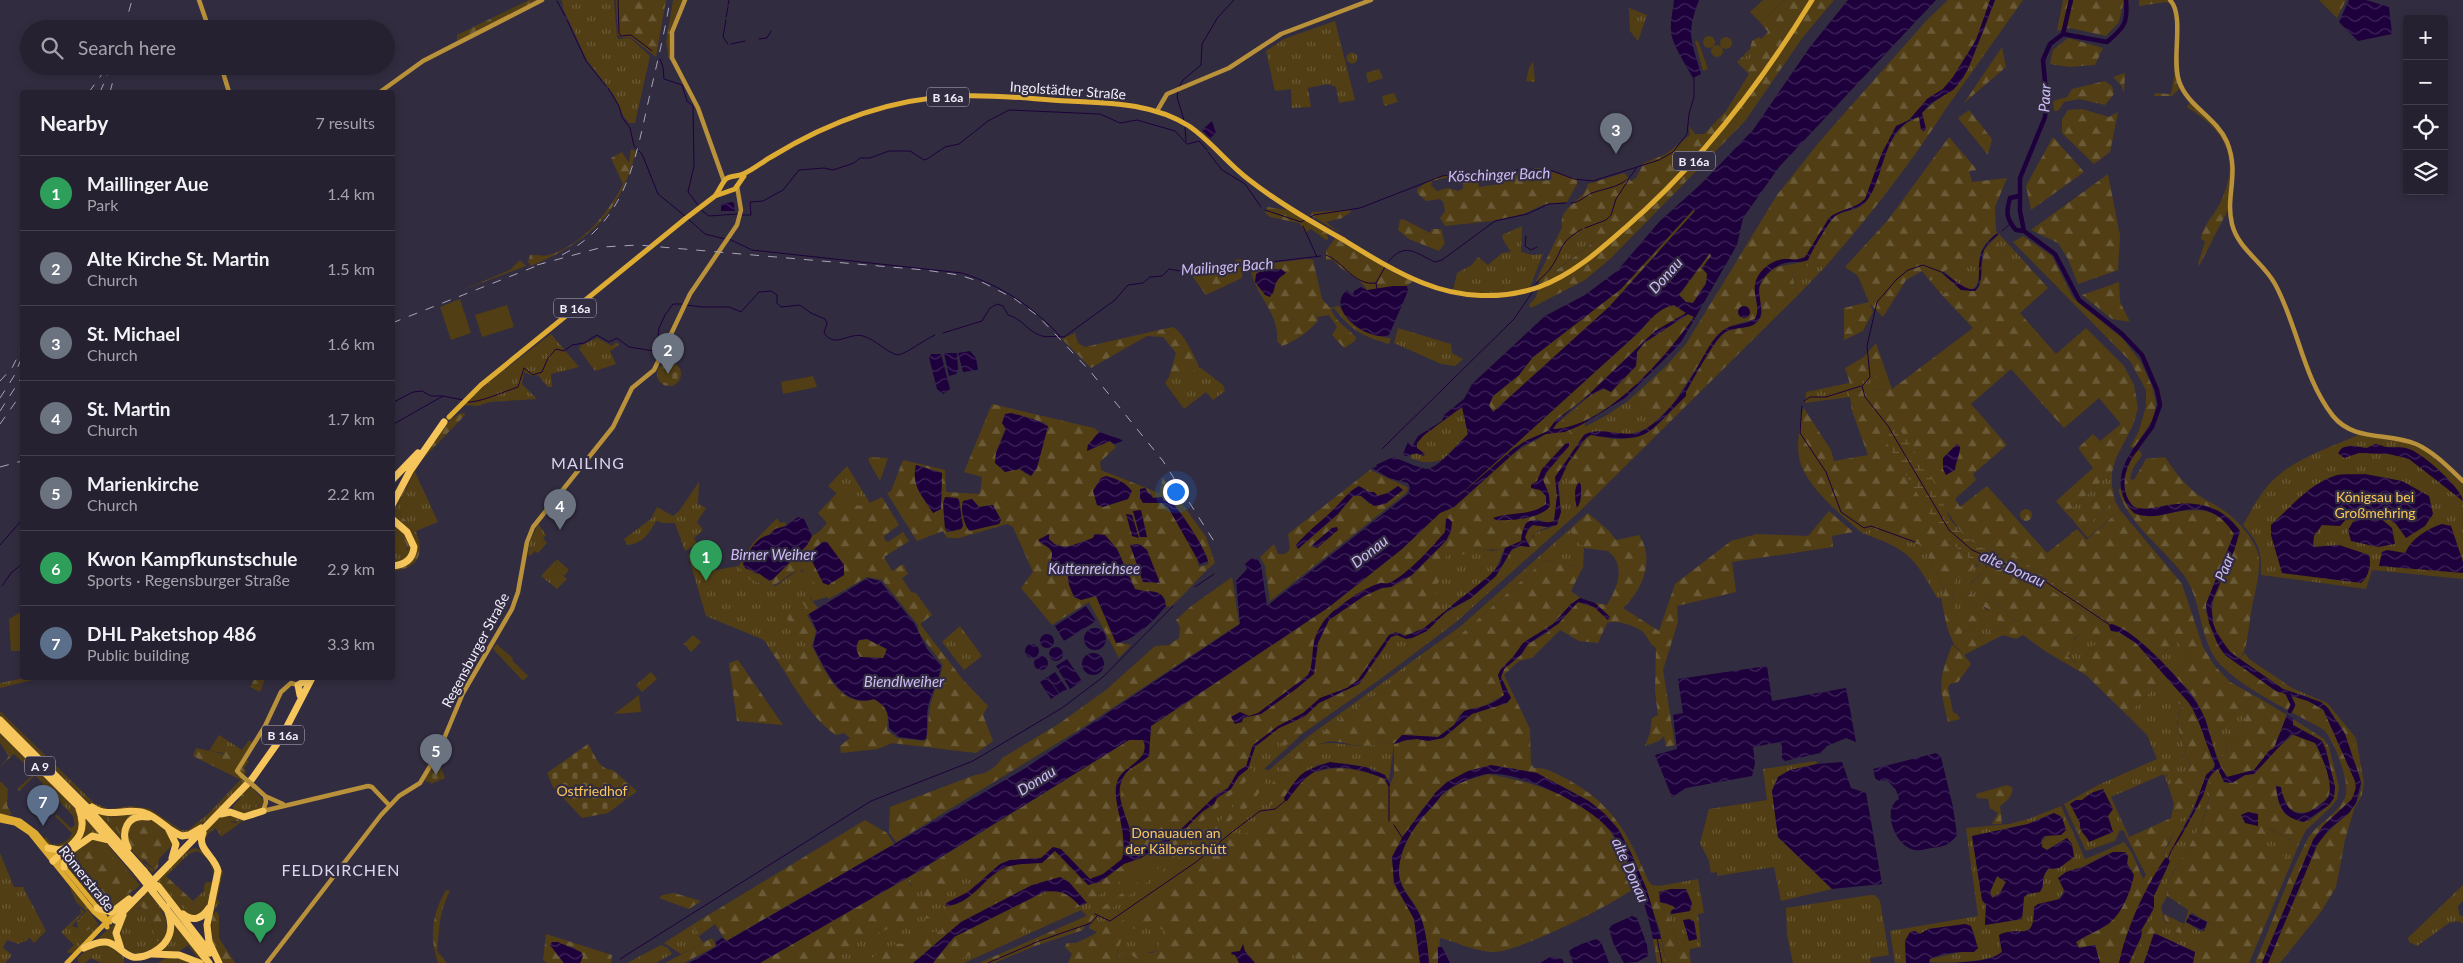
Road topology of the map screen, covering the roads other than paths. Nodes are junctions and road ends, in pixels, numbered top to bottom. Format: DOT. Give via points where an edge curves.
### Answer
graph roads {
  1 [pos="199,0"];
  2 [pos="542,0"];
  3 [pos="685,0"];
  4 [pos="1371,0"];
  5 [pos="1812,0"];
  6 [pos="2170,0"];
  7 [pos="206,20"];
  8 [pos="224,75"];
  9 [pos="228,90"];
  10 [pos="383,90"];
  11 [pos="1161,101"];
  12 [pos="1157,111"];
  13 [pos="1170,116"];
  14 [pos="722,170"];
  15 [pos="748,172"];
  16 [pos="732,177"];
  17 [pos="724,183"];
  18 [pos="737,185"];
  19 [pos="730,190"];
  20 [pos="715,196"];
  21 [pos="739,198"];
  22 [pos="447,419"];
  23 [pos="428,440"];
  24 [pos="395,477"];
  25 [pos="2463,482"];
  26 [pos="395,495"];
  27 [pos="395,500"];
  28 [pos="395,521"];
  29 [pos="395,565"];
  30 [pos="306,680"];
  31 [pos="308,680"];
  32 [pos="308,680"];
  33 [pos="298,685"];
  34 [pos="300,695"];
  35 [pos="0,720"];
  36 [pos="0,728"];
  37 [pos="68,787"];
  38 [pos="265,796"];
  39 [pos="81,798"];
  40 [pos="232,802"];
  41 [pos="284,805"];
  42 [pos="389,805"];
  43 [pos="78,806"];
  44 [pos="262,811"];
  45 [pos="232,812"];
  46 [pos="0,816"];
  47 [pos="217,817"];
  48 [pos="154,819"];
  49 [pos="0,820"];
  50 [pos="165,826"];
  51 [pos="203,829"];
  52 [pos="109,840"];
  53 [pos="69,847"];
  54 [pos="48,848"];
  55 [pos="205,851"];
  56 [pos="182,852"];
  57 [pos="66,855"];
  58 [pos="132,855"];
  59 [pos="172,858"];
  60 [pos="56,860"];
  61 [pos="64,867"];
  62 [pos="142,871"];
  63 [pos="156,888"];
  64 [pos="132,899"];
  65 [pos="210,906"];
  66 [pos="166,907"];
  67 [pos="176,908"];
  68 [pos="96,910"];
  69 [pos="111,920"];
  70 [pos="97,932"];
  71 [pos="84,948"];
  72 [pos="121,950"];
  73 [pos="149,954"];
  74 [pos="71,962"];
  75 [pos="200,963"];
  76 [pos="209,963"];
  77 [pos="218,963"];
  78 [pos="267,963"];
  1 -- 7 [label="street"];
  2 -- 10 [label="street" via="422,62"];
  3 -- 14 [label="street" via="672,32 672,58 694,98"];
  4 -- 11 [label="street" via="1280,34 1230,68 1168,94"];
  5 -- 13 [label="main road, B 16a" via="1749,96 1677,180 1597,252 1562,276 1528,290 1485,296 1450,292 1414,279 1332,234 1253,183 1196,132"];
  6 -- 25 [label="street" via="2176,13 2179,83 2188,98 2220,128 2230,150 2234,174 2230,214 2234,232 2279,291 2326,406 2341,424 2355,432 2422,447"];
  8 -- 9 [label="street"];
  11 -- 12 [label="street"];
  11 -- 13 [label="street"];
  12 -- 13 [label="main road, B 16a"];
  12 -- 15 [label="main road, Ingolstädter Straße / B 16a" via="1116,104 990,96 918,100 865,112 830,126 789,146"];
  14 -- 16 [label="street"];
  14 -- 17 [label="street"];
  15 -- 16 [label="main road, B 16a"];
  15 -- 18 [label="main road, B 16a"];
  16 -- 17 [label="main road"];
  16 -- 18 [label="main road"];
  17 -- 19 [label="main road"];
  17 -- 20 [label="main road, B 16a"];
  18 -- 19 [label="main road"];
  18 -- 21 [label="street, Regensburger Straße"];
  19 -- 20 [label="main road, B 16a"];
  19 -- 21 [label="street"];
  20 -- 22 [label="main road, B 16a" via="467,398"];
  21 -- 42 [label="street, Regensburger Straße" via="740,219 687,300 654,370 632,388 613,427 533,527 512,609 463,693 441,748 420,783"];
  22 -- 23 [label="highway, B 16a"];
  22 -- 27 [label="highway, B 16a" via="410,471"];
  23 -- 24 [label="highway"];
  23 -- 26 [label="highway, B 16a"];
  28 -- 29 [label="highway" via="412,539 414,546 408,562"];
  30 -- 33 [label="highway"];
  31 -- 34 [label="highway, B 16a"];
  32 -- 40 [label="highway, B 16a" via="281,738"];
  33 -- 34 [label="highway"];
  33 -- 38 [label="street, bridge" via="290,683 281,692 237,772"];
  34 -- 51 [label="highway, B 16a" via="265,756"];
  35 -- 37 [label="highway, A 9"];
  36 -- 43 [label="highway, A 9"];
  37 -- 39 [label="highway, A 9"];
  37 -- 62 [label="highway, A 9"];
  38 -- 41 [label="street"];
  38 -- 44 [label="street"];
  39 -- 48 [label="highway, A 9" via="101,812 135,811"];
  39 -- 58 [label="highway, A 9"];
  40 -- 45 [label="highway"];
  40 -- 47 [label="highway, B 16a"];
  41 -- 42 [label="street" via="368,786 374,788"];
  41 -- 44 [label="street"];
  42 -- 78 [label="street"];
  43 -- 52 [label="highway, A 9"];
  43 -- 53 [label="highway" via="83,829"];
  44 -- 45 [label="highway" via="244,817"];
  45 -- 47 [label="highway"];
  46 -- 54 [label="main road, Römerstraße" via="26,824"];
  47 -- 51 [label="highway, B 16a"];
  48 -- 50 [label="highway, A 9"];
  48 -- 58 [label="highway, A 9" via="137,817 128,823 124,838"];
  49 -- 60 [label="main road, Römerstraße" via="24,828"];
  50 -- 51 [label="highway, A 9" via="182,836"];
  50 -- 59 [label="highway" via="176,844"];
  51 -- 55 [label="highway" via="201,842"];
  51 -- 56 [label="highway, B 16a"];
  51 -- 59 [label="highway, B 16a"];
  52 -- 57 [label="highway" via="92,836"];
  52 -- 62 [label="highway, A 9"];
  53 -- 54 [label="highway"];
  53 -- 60 [label="highway"];
  54 -- 60 [label="main road, Römerstraße"];
  55 -- 56 [label="highway" via="194,847"];
  55 -- 65 [label="highway" via="218,871"];
  56 -- 64 [label="highway, B 16a"];
  57 -- 60 [label="highway"];
  57 -- 61 [label="highway"];
  58 -- 62 [label="highway, A 9"];
  59 -- 64 [label="highway, B 16a"];
  60 -- 61 [label="main road, Römerstraße"];
  60 -- 68 [label="main road, Römerstraße"];
  61 -- 68 [label="main road, Römerstraße"];
  62 -- 63 [label="highway, A 9, bridge"];
  63 -- 66 [label="highway, A 9"];
  63 -- 67 [label="highway, A 9"];
  63 -- 77 [label="highway, A 9"];
  64 -- 68 [label="highway" via="112,912"];
  64 -- 69 [label="highway, B 16a"];
  64 -- 72 [label="highway" via="117,929"];
  65 -- 67 [label="highway, A 9" via="204,915 196,919 188,918"];
  65 -- 77 [label="highway" via="208,937"];
  66 -- 73 [label="highway" via="171,922 170,937 163,946"];
  66 -- 76 [label="highway, A 9"];
  67 -- 77 [label="highway, A 9"];
  68 -- 69 [label="main road, Römerstraße"];
  68 -- 70 [label="main road"];
  69 -- 70 [label="main road, B 16a"];
  69 -- 71 [label="main road, B 16a"];
  70 -- 74 [label="main road, B 16a"];
  71 -- 72 [label="highway" via="105,942"];
  71 -- 74 [label="main road, B 16a"];
  72 -- 73 [label="highway" via="133,957"];
  73 -- 75 [label="highway" via="179,955"];
}
